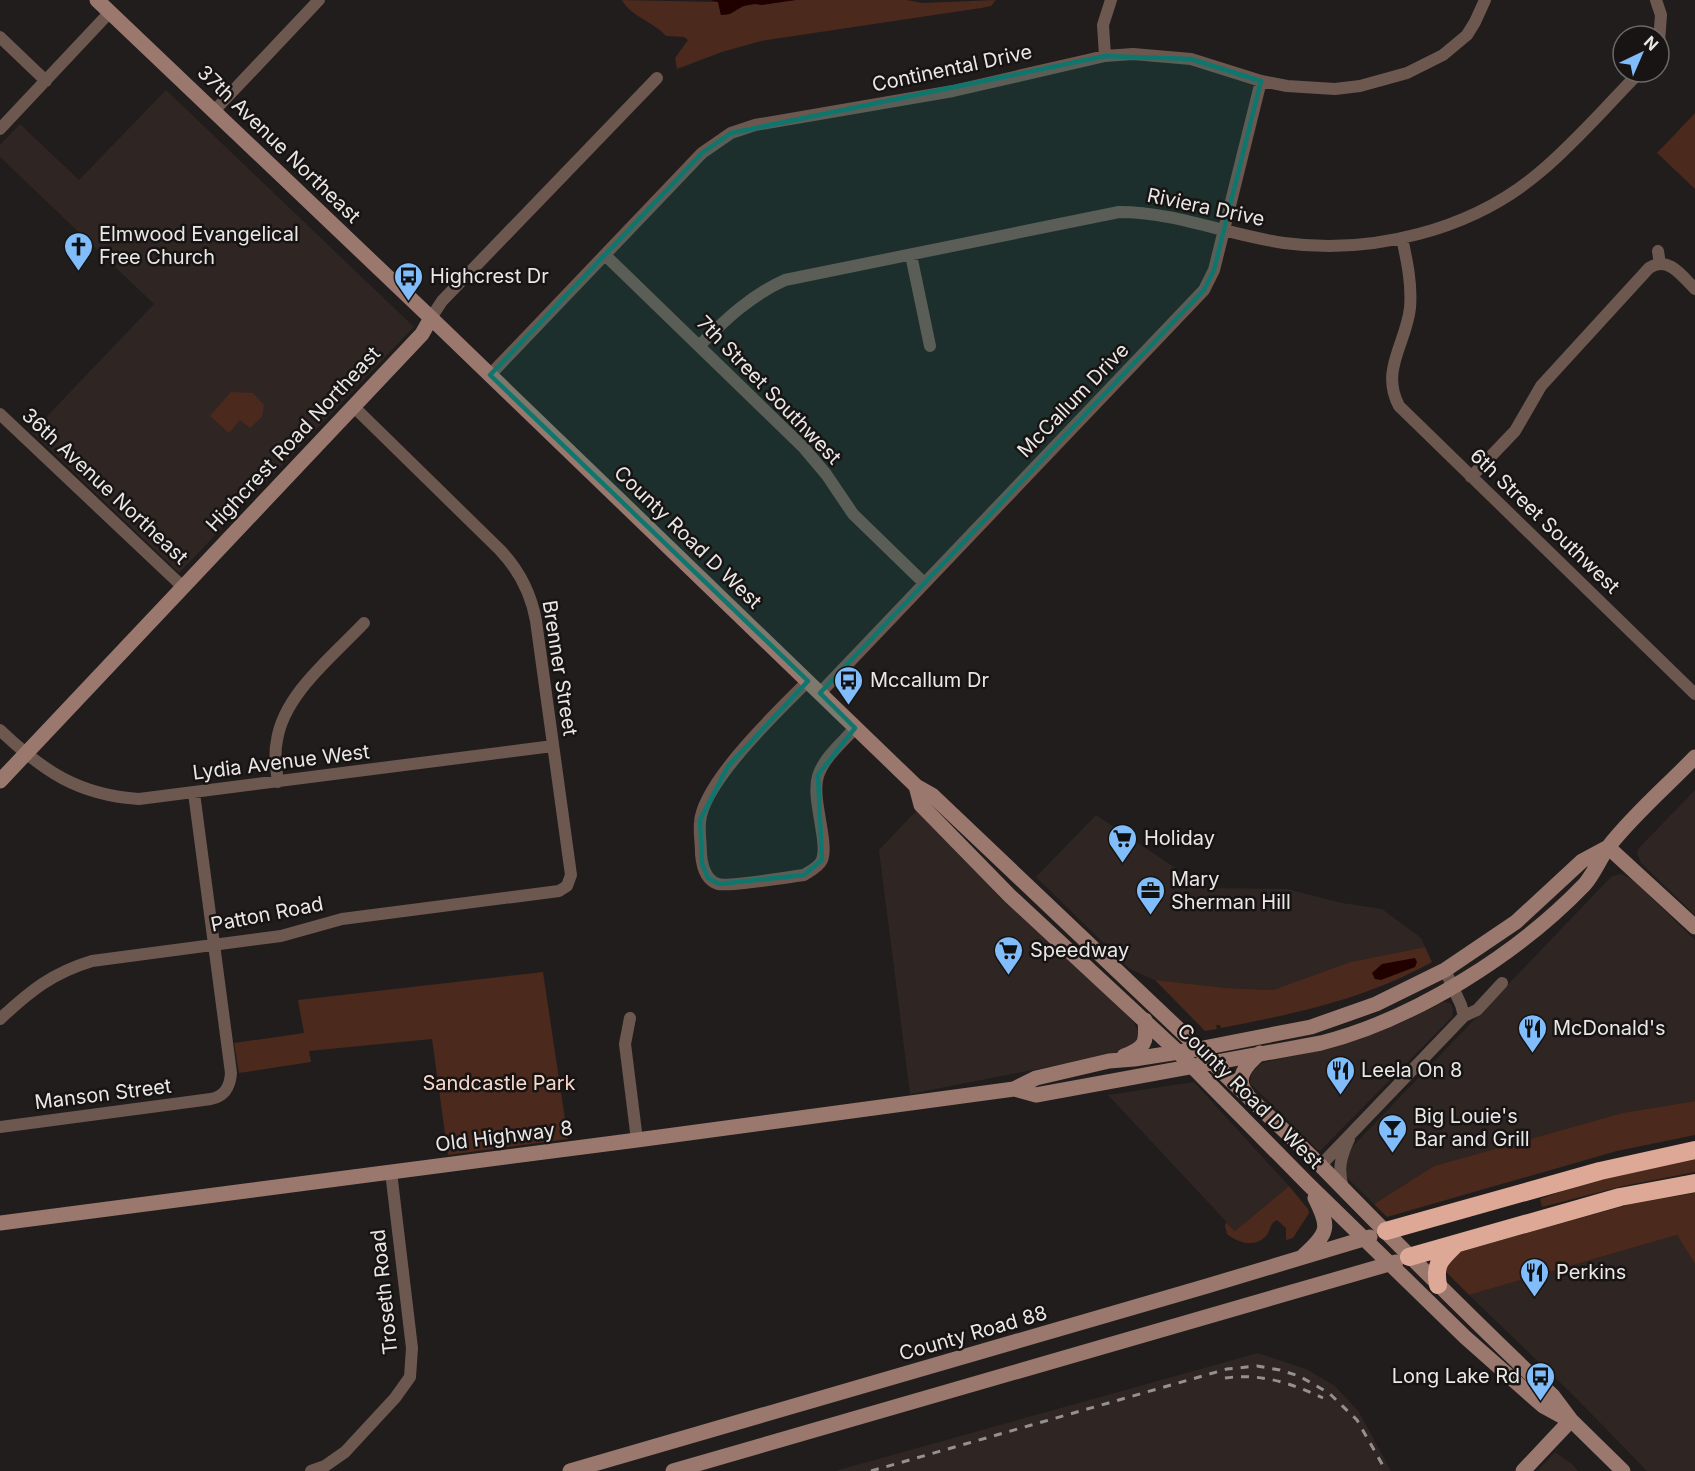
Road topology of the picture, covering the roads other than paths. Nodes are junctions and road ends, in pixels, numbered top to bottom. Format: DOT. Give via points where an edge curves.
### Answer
graph roads {
  1 [pos="97,0"];
  2 [pos="319,0"];
  3 [pos="1111,0"];
  4 [pos="1485,0"];
  5 [pos="1656,0"];
  6 [pos="110,12"];
  7 [pos="1660,24"];
  8 [pos="0,37"];
  9 [pos="1105,56"];
  10 [pos="657,78"];
  11 [pos="46,81"];
  12 [pos="1261,81"];
  13 [pos="1628,84"];
  14 [pos="214,111"];
  15 [pos="0,129"];
  16 [pos="1224,231"];
  17 [pos="1402,238"];
  18 [pos="604,255"];
  19 [pos="911,255"];
  20 [pos="1695,289"];
  21 [pos="431,318"];
  22 [pos="699,346"];
  23 [pos="930,346"];
  24 [pos="490,375"];
  25 [pos="353,406"];
  26 [pos="0,414"];
  27 [pos="1471,477"];
  28 [pos="924,583"];
  29 [pos="183,586"];
  30 [pos="364,623"];
  31 [pos="808,681"];
  32 [pos="820,693"];
  33 [pos="1695,694"];
  34 [pos="855,728"];
  35 [pos="0,730"];
  36 [pos="553,746"];
  37 [pos="26,754"];
  38 [pos="1695,757"];
  39 [pos="0,780"];
  40 [pos="278,782"];
  41 [pos="916,786"];
  42 [pos="194,793"];
  43 [pos="1608,847"];
  44 [pos="559,891"];
  45 [pos="1695,927"];
  46 [pos="214,944"];
  47 [pos="1445,970"];
  48 [pos="1502,983"];
  49 [pos="1452,987"];
  50 [pos="1464,1016"];
  51 [pos="630,1018"];
  52 [pos="0,1019"];
  53 [pos="1145,1020"];
  54 [pos="1198,1048"];
  55 [pos="1178,1052"];
  56 [pos="1260,1053"];
  57 [pos="1109,1061"];
  58 [pos="1212,1062"];
  59 [pos="1193,1067"];
  60 [pos="1014,1089"];
  61 [pos="1250,1096"];
  62 [pos="0,1127"];
  63 [pos="1354,1130"];
  64 [pos="637,1140"];
  65 [pos="1695,1150"];
  66 [pos="1320,1166"];
  67 [pos="391,1172"];
  68 [pos="1695,1183"];
  69 [pos="1308,1184"];
  70 [pos="1343,1190"];
  71 [pos="0,1223"];
  72 [pos="1386,1231"];
  73 [pos="1364,1239"];
  74 [pos="1458,1243"];
  75 [pos="1409,1257"];
  76 [pos="1301,1258"];
  77 [pos="1390,1264"];
  78 [pos="1438,1285"];
  79 [pos="1571,1420"];
  80 [pos="311,1471"];
  81 [pos="570,1471"];
  82 [pos="673,1471"];
  83 [pos="1523,1471"];
  84 [pos="1623,1471"];
  1 -- 6 [label="main road, 37th Avenue Northeast"];
  2 -- 14 [label="street"];
  3 -- 9 [label="street" via="1103,25"];
  4 -- 12 [label="street, Continental Drive" via="1475,22 1455,47 1407,73 1335,88"];
  5 -- 7 [label="street"];
  6 -- 11 [label="street"];
  6 -- 14 [label="main road, 37th Avenue Northeast"];
  8 -- 11 [label="street"];
  9 -- 12 [label="street, Continental Drive" via="1191,59"];
  9 -- 18 [label="street, Continental Drive" via="953,91 755,125 731,133 702,153"];
  10 -- 21 [label="street, Highcrest Road Northeast" via="442,301"];
  11 -- 15 [label="street"];
  12 -- 16 [label="street, McCallum Drive"];
  13 -- 17 [label="street, Riviera Drive" via="1541,172 1521,186 1461,219"];
  14 -- 21 [label="main road, 37th Avenue Northeast"];
  16 -- 17 [label="street, Riviera Drive" via="1319,245"];
  16 -- 19 [label="street, Riviera Drive" via="1151,214 1119,212"];
  16 -- 28 [label="street, McCallum Drive" via="1210,280 1195,301"];
  17 -- 27 [label="street, 6th Street Southwest" via="1410,307 1391,386 1400,406"];
  18 -- 22 [label="street, 7th Street Southwest"];
  18 -- 24 [label="street, Continental Drive"];
  19 -- 22 [label="street, Riviera Drive" via="785,280 760,292"];
  19 -- 23 [label="street"];
  20 -- 27 [label="street" via="1659,257 1550,375 1515,431"];
  21 -- 24 [label="main road, County Road D West"];
  21 -- 25 [label="main road, Highcrest Road Northeast" via="422,333"];
  22 -- 28 [label="street, 7th Street Southwest" via="804,448 853,514"];
  24 -- 31 [label="main road, County Road D West"];
  25 -- 29 [label="main road, Highcrest Road Northeast"];
  25 -- 36 [label="street, Brenner Street" via="500,550 521,576 535,615"];
  26 -- 29 [label="street, 36th Avenue Northeast"];
  27 -- 33 [label="street, 6th Street Southwest"];
  28 -- 32 [label="street, McCallum Drive"];
  29 -- 37 [label="main road, Highcrest Road Northeast"];
  30 -- 40 [label="street" via="287,708 276,740"];
  31 -- 32 [label="main road, County Road D West"];
  31 -- 34 [label="street" via="728,766 710,793 700,820 702,864 708,878 718,884 733,883 804,875 814,869 822,860 823,849 818,775"];
  32 -- 34 [label="main road, County Road D West"];
  34 -- 41 [label="main road, County Road D West"];
  35 -- 37 [label="street, Lydia Avenue West"];
  36 -- 40 [label="street, Lydia Avenue West"];
  36 -- 44 [label="street, Brenner Street" via="571,875 567,886"];
  37 -- 39 [label="main road, Highcrest Road Northeast"];
  37 -- 42 [label="street, Lydia Avenue West" via="62,780 99,794 139,799"];
  38 -- 43 [label="main road"];
  40 -- 42 [label="street, Lydia Avenue West"];
  41 -- 53 [label="main road, County Road D West" via="921,806 1080,963"];
  41 -- 54 [label="main road, County Road D West" via="932,795"];
  42 -- 46 [label="street"];
  43 -- 45 [label="main road"];
  43 -- 47 [label="main road, Old Highway 8" via="1582,861 1516,922"];
  43 -- 49 [label="main road, Old Highway 8" via="1594,873 1547,919 1484,968"];
  44 -- 46 [label="street, Patton Road" via="342,919 281,936"];
  46 -- 52 [label="street, Patton Road" via="108,958 72,967 37,986"];
  46 -- 62 [label="street, Manson Street" via="231,1073 223,1094 211,1099"];
  47 -- 49 [label="street"];
  47 -- 54 [label="main road, Old Highway 8" via="1376,1004 1311,1027"];
  48 -- 50 [label="street" via="1477,1010"];
  49 -- 50 [label="street"];
  49 -- 56 [label="main road, Old Highway 8" via="1366,1029 1321,1043"];
  50 -- 63 [label="street"];
  51 -- 64 [label="street" via="625,1044"];
  53 -- 55 [label="main road, County Road D West"];
  53 -- 57 [label="main road" via="1145,1042 1140,1049"];
  54 -- 55 [label="main road, Old Highway 8"];
  54 -- 58 [label="main road, County Road D West"];
  55 -- 57 [label="main road, Old Highway 8"];
  55 -- 59 [label="main road, County Road D West"];
  56 -- 58 [label="main road, Old Highway 8"];
  56 -- 61 [label="main road" via="1242,1074 1244,1091"];
  57 -- 60 [label="main road, Old Highway 8" via="1036,1078"];
  58 -- 59 [label="main road, Old Highway 8"];
  58 -- 61 [label="main road, County Road D West"];
  59 -- 60 [label="main road, Old Highway 8" via="1036,1095"];
  59 -- 69 [label="main road, County Road D West"];
  60 -- 64 [label="main road, Old Highway 8"];
  61 -- 66 [label="main road, County Road D West"];
  63 -- 66 [label="street"];
  63 -- 70 [label="street" via="1339,1170"];
  64 -- 67 [label="main road, Old Highway 8"];
  65 -- 72 [label="highway" via="1600,1171"];
  66 -- 70 [label="main road, County Road D West"];
  67 -- 71 [label="main road, Old Highway 8"];
  67 -- 80 [label="street, Troseth Road" via="412,1348 410,1377 345,1452"];
  68 -- 74 [label="highway" via="1620,1197"];
  69 -- 73 [label="main road, County Road D West"];
  69 -- 76 [label="main road" via="1323,1212 1326,1227"];
  70 -- 72 [label="main road, County Road D West"];
  72 -- 73 [label="main road, County Road 88"];
  72 -- 75 [label="main road, County Road D West"];
  73 -- 76 [label="main road, County Road 88"];
  73 -- 77 [label="main road, County Road D West"];
  74 -- 75 [label="highway"];
  74 -- 78 [label="highway" via="1441,1258 1435,1272"];
  75 -- 77 [label="main road"];
  75 -- 78 [label="main road, County Road D West"];
  76 -- 81 [label="main road, County Road 88"];
  77 -- 79 [label="main road, County Road D West" via="1543,1406"];
  77 -- 82 [label="main road"];
  78 -- 79 [label="main road, County Road D West" via="1553,1396"];
  79 -- 83 [label="main road"];
  79 -- 84 [label="main road, County Road D West"];
}
